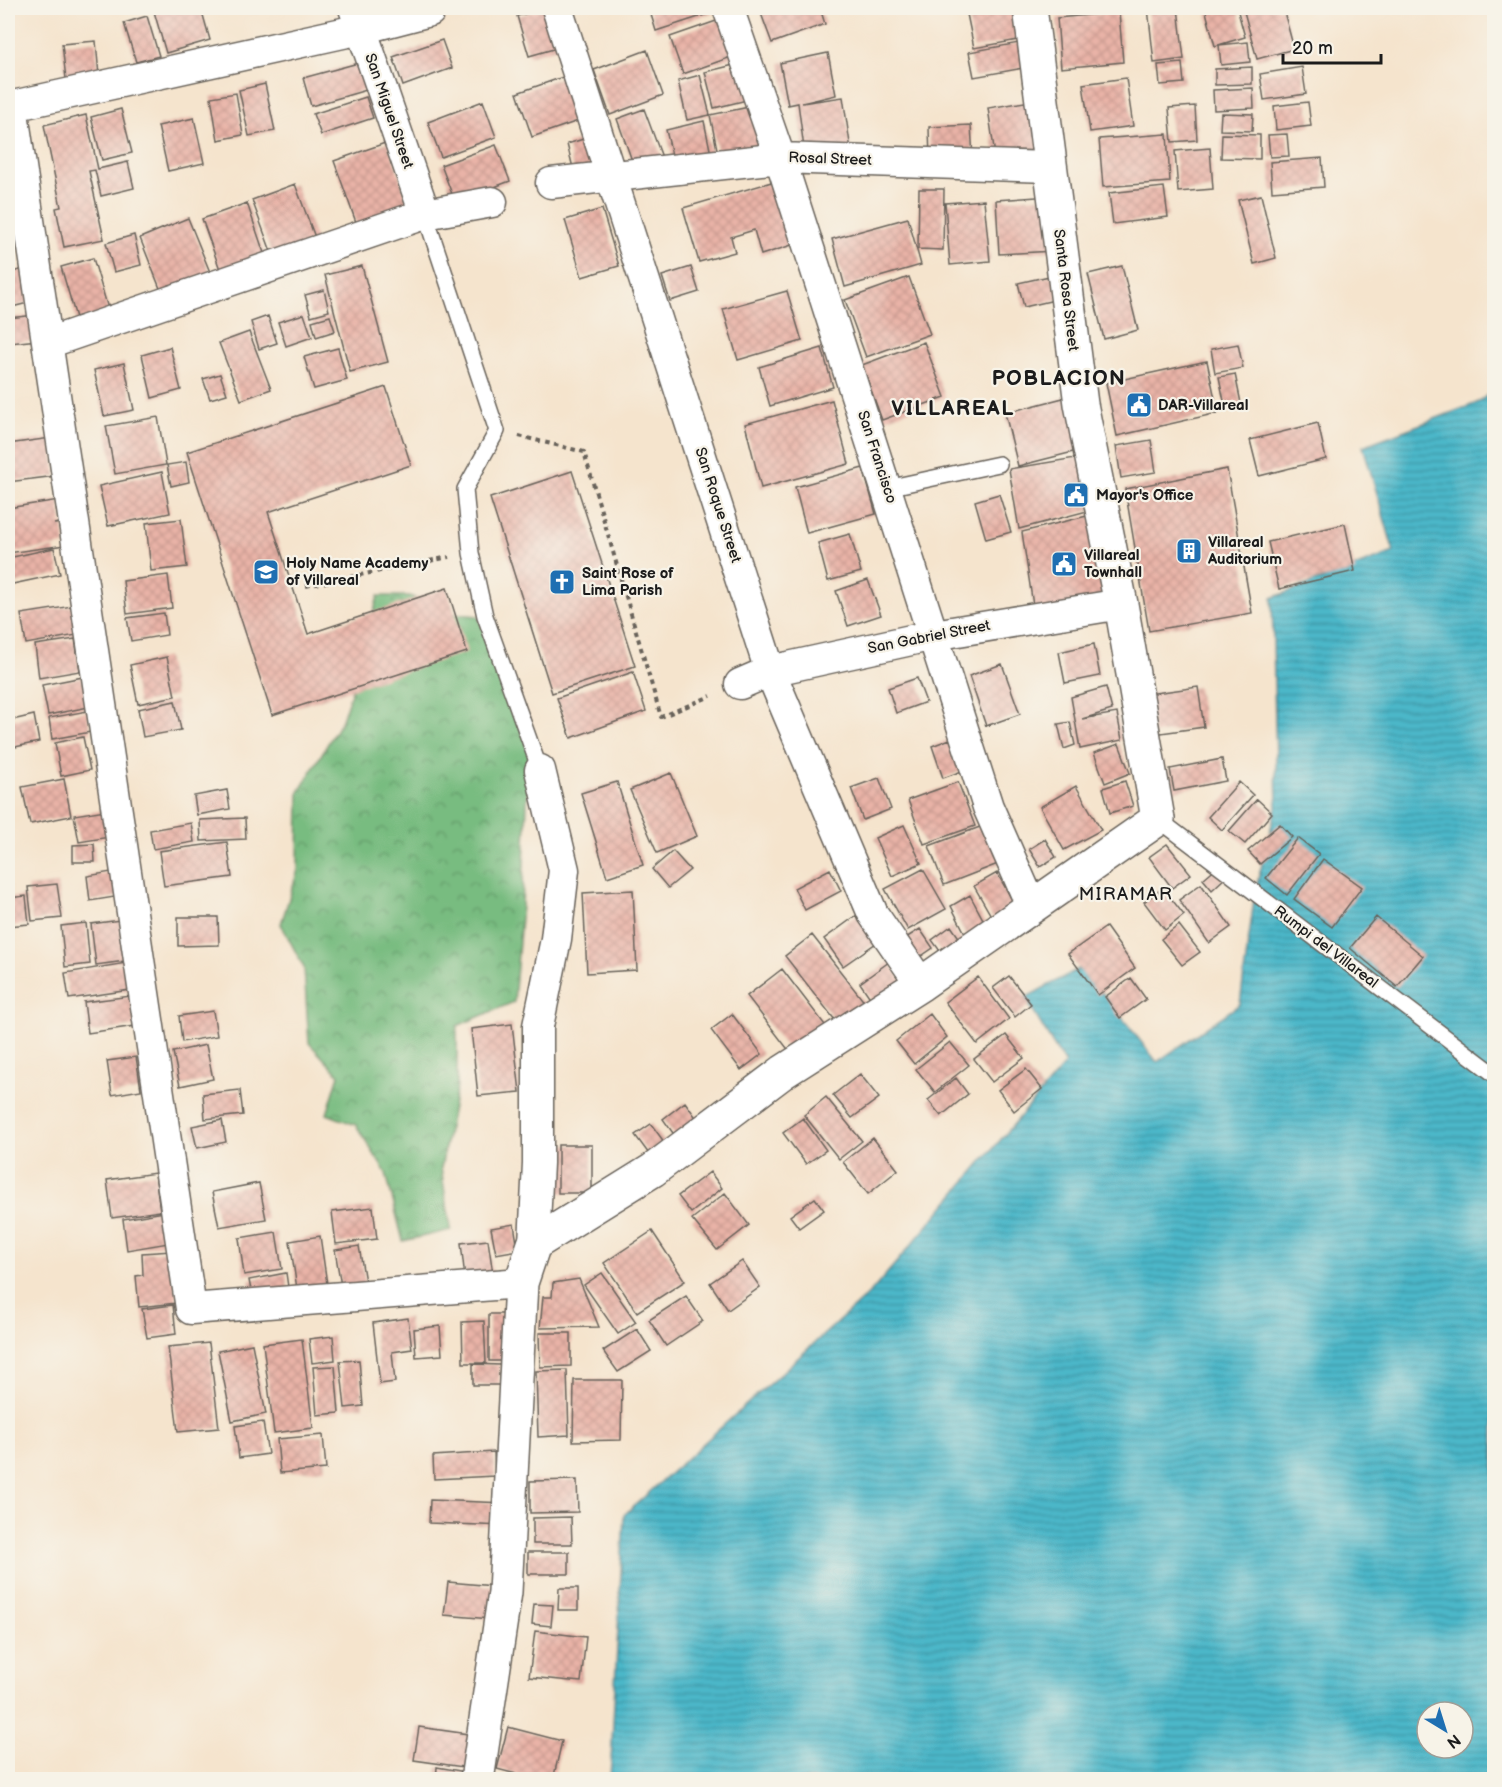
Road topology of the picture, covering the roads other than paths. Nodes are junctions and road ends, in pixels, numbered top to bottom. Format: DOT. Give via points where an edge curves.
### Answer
graph roads {
  1 [pos="557,8"];
  2 [pos="728,8"];
  3 [pos="1030,8"];
  4 [pos="430,11"];
  5 [pos="357,18"];
  6 [pos="10,107"];
  7 [pos="780,158"];
  8 [pos="1050,167"];
  9 [pos="610,174"];
  10 [pos="551,183"];
  11 [pos="492,202"];
  12 [pos="425,214"];
  13 [pos="48,343"];
  14 [pos="999,464"];
  15 [pos="887,488"];
  16 [pos="1121,604"];
  17 [pos="934,634"];
  18 [pos="770,670"];
  19 [pos="740,684"];
  20 [pos="540,770"];
  21 [pos="1158,819"];
  22 [pos="1031,905"];
  23 [pos="921,984"];
  24 [pos="1494,1074"];
  25 [pos="534,1244"];
  26 [pos="521,1283"];
  27 [pos="477,1779"];
  1 -- 9 [label="street, San Roque Street"];
  2 -- 7 [label="street, San Francisco"];
  3 -- 8 [label="street, Santa Rosa Street"];
  4 -- 5 [label="street"];
  5 -- 6 [label="street"];
  5 -- 12 [label="street, San Miguel Street"];
  6 -- 13 [label="street"];
  7 -- 8 [label="street, Rosal Street"];
  7 -- 9 [label="street, Rosal Street"];
  7 -- 15 [label="street, San Francisco"];
  8 -- 16 [label="street, Santa Rosa Street" via="1081,404"];
  9 -- 10 [label="street, Rosal Street"];
  9 -- 18 [label="street, San Roque Street"];
  11 -- 12 [label="street"];
  12 -- 13 [label="street"];
  12 -- 20 [label="lane" via="497,431 465,489 471,553 485,616"];
  13 -- 26 [label="street" via="191,1309"];
  14 -- 15 [label="lane"];
  15 -- 17 [label="street, San Francisco"];
  16 -- 17 [label="street, San Gabriel Street"];
  16 -- 21 [label="street, Santa Rosa Street"];
  17 -- 18 [label="street, San Gabriel Street"];
  17 -- 22 [label="street, San Francisco" via="988,807"];
  18 -- 19 [label="street, San Gabriel Street"];
  18 -- 23 [label="street, San Roque Street" via="873,914"];
  20 -- 25 [label="street" via="564,870 556,939 538,1026"];
  21 -- 22 [label="street"];
  21 -- 24 [label="lane, Rumpi del Villareal"];
  22 -- 23 [label="street"];
  23 -- 25 [label="street" via="783,1072 653,1170"];
  25 -- 26 [label="street"];
  26 -- 27 [label="street" via="506,1592"];
}
